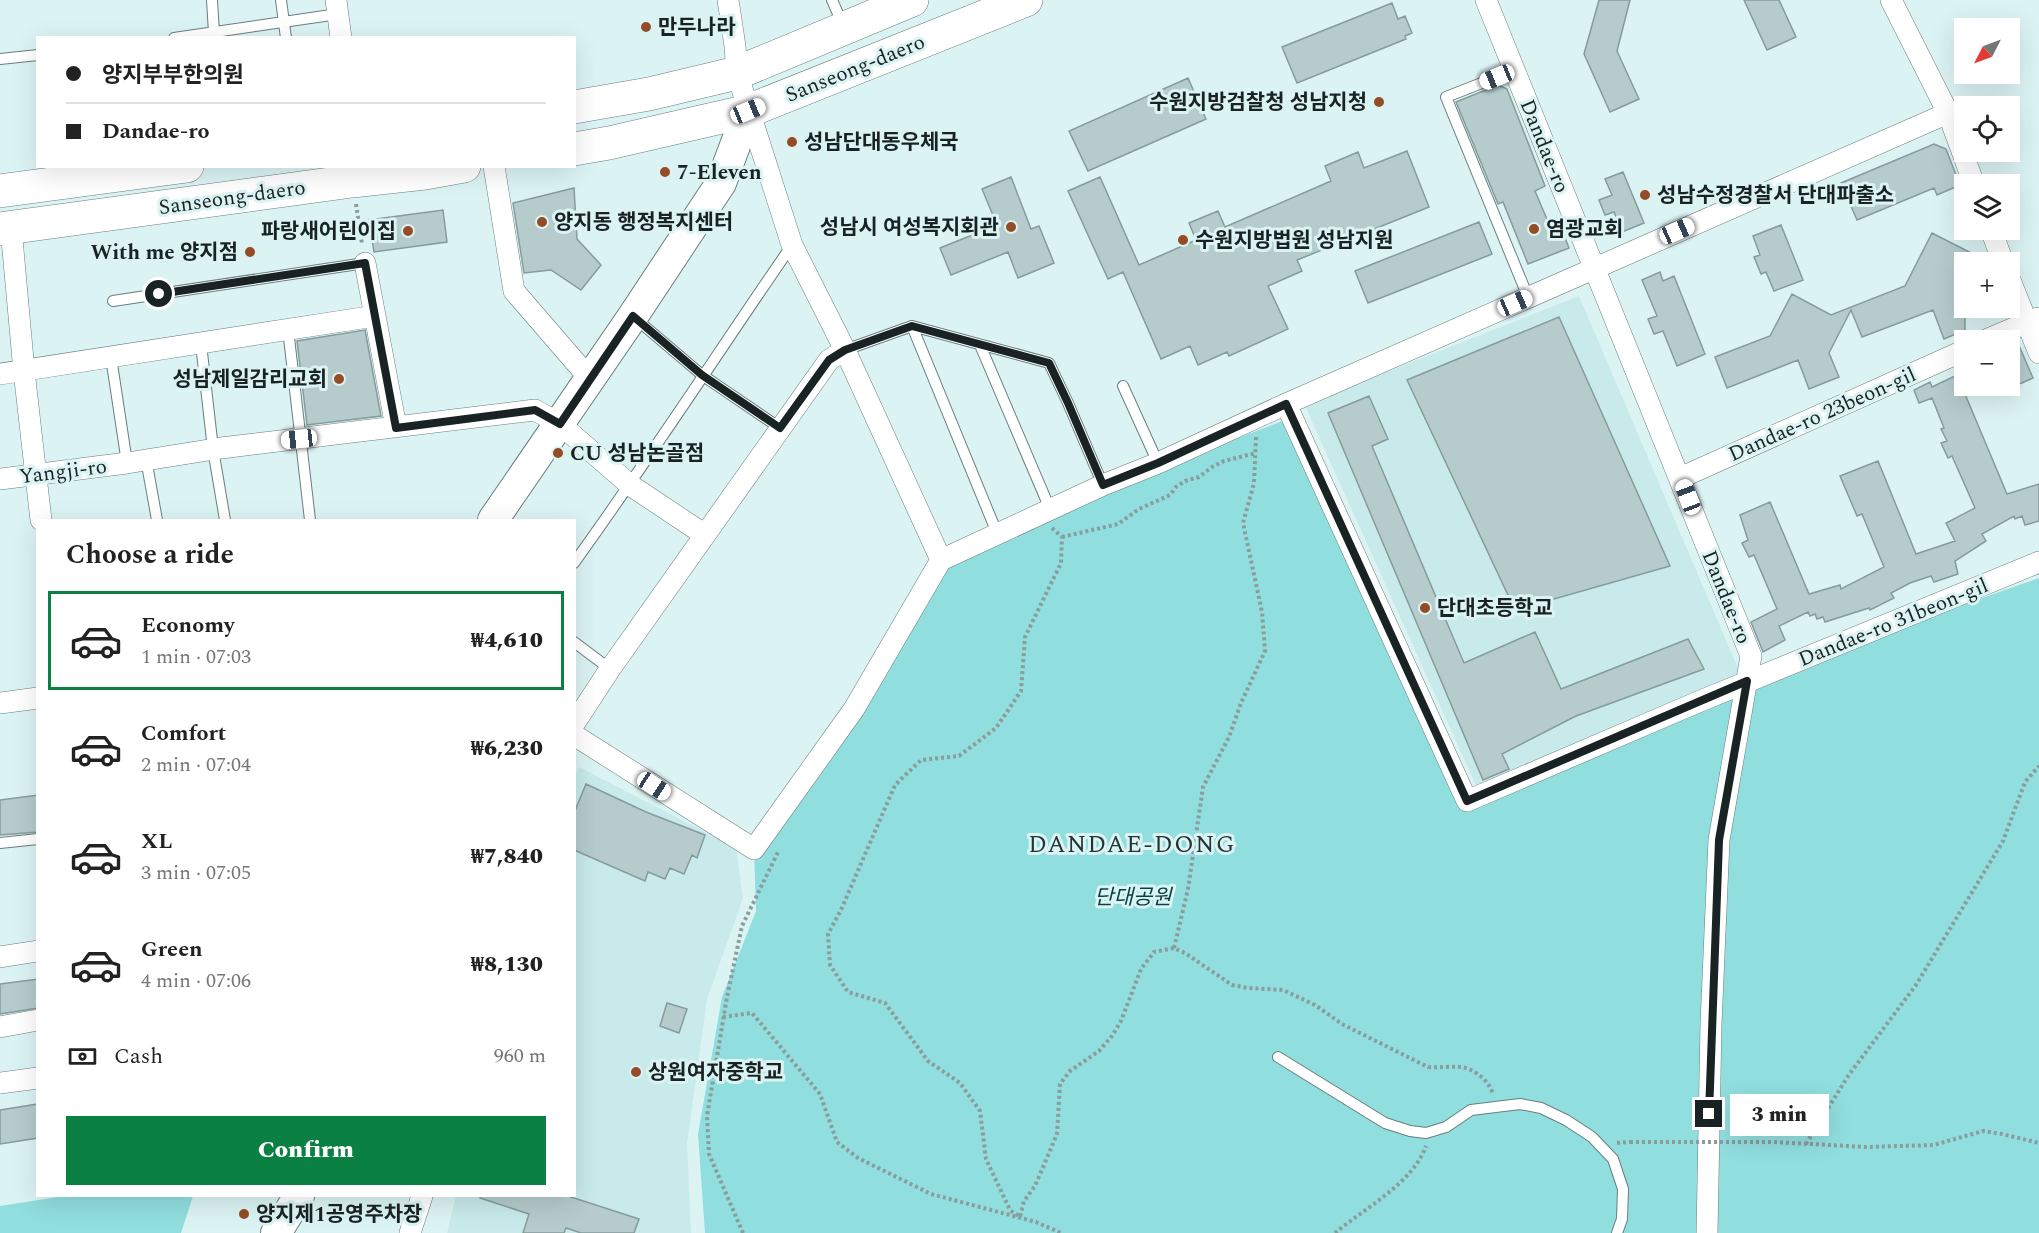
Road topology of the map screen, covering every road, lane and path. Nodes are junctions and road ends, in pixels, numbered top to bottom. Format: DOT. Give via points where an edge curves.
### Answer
graph roads {
  1 [pos="212,0"];
  2 [pos="281,0"];
  3 [pos="728,0"];
  4 [pos="1026,0"];
  5 [pos="1486,0"];
  6 [pos="1891,0"];
  7 [pos="903,2"];
  8 [pos="337,7"];
  9 [pos="839,14"];
  10 [pos="283,21"];
  11 [pos="214,33"];
  12 [pos="190,36"];
  13 [pos="286,36"];
  14 [pos="341,36"];
  15 [pos="36,55"];
  16 [pos="0,59"];
  17 [pos="1515,70"];
  18 [pos="737,73"];
  19 [pos="576,107"];
  20 [pos="748,111"];
  21 [pos="1948,113"];
  22 [pos="576,148"];
  23 [pos="157,168"];
  24 [pos="453,168"];
  25 [pos="494,168"];
  26 [pos="113,171"];
  27 [pos="352,174"];
  28 [pos="1970,174"];
  29 [pos="0,191"];
  30 [pos="5,228"];
  31 [pos="792,245"];
  32 [pos="365,263"];
  33 [pos="1594,268"];
  34 [pos="1528,297"];
  35 [pos="2020,298"];
  36 [pos="113,301"];
  37 [pos="375,316"];
  38 [pos="633,316"];
  39 [pos="2032,320"];
  40 [pos="912,326"];
  41 [pos="288,329"];
  42 [pos="2009,330"];
  43 [pos="201,344"];
  44 [pos="980,345"];
  45 [pos="845,350"];
  46 [pos="2039,353"];
  47 [pos="1954,355"];
  48 [pos="111,357"];
  49 [pos="24,371"];
  50 [pos="0,374"];
  51 [pos="702,375"];
  52 [pos="590,378"];
  53 [pos="1123,386"];
  54 [pos="1286,404"];
  55 [pos="560,424"];
  56 [pos="396,428"];
  57 [pos="780,428"];
  58 [pos="1256,434"];
  59 [pos="299,439"];
  60 [pos="213,449"];
  61 [pos="1256,453"];
  62 [pos="136,461"];
  63 [pos="1158,463"];
  64 [pos="36,474"];
  65 [pos="1680,477"];
  66 [pos="0,479"];
  67 [pos="630,485"];
  68 [pos="1103,485"];
  69 [pos="1044,512"];
  70 [pos="41,519"];
  71 [pos="158,519"];
  72 [pos="225,519"];
  73 [pos="310,519"];
  74 [pos="494,519"];
  75 [pos="997,533"];
  76 [pos="705,536"];
  77 [pos="1062,537"];
  78 [pos="576,560"];
  79 [pos="941,560"];
  80 [pos="2039,562"];
  81 [pos="576,644"];
  82 [pos="610,669"];
  83 [pos="1747,681"];
  84 [pos="36,698"];
  85 [pos="0,703"];
  86 [pos="576,721"];
  87 [pos="576,736"];
  88 [pos="2039,765"];
  89 [pos="36,838"];
  90 [pos="783,841"];
  91 [pos="0,843"];
  92 [pos="1174,948"];
  93 [pos="36,951"];
  94 [pos="0,957"];
  95 [pos="723,1017"];
  96 [pos="36,1020"];
  97 [pos="0,1027"];
  98 [pos="1278,1057"];
  99 [pos="36,1078"];
  100 [pos="0,1083"];
  101 [pos="1497,1107"];
  102 [pos="1426,1133"];
  103 [pos="1630,1142"];
  104 [pos="2039,1143"];
  105 [pos="1806,1144"];
  106 [pos="298,1197"];
  107 [pos="422,1197"];
  108 [pos="1020,1217"];
  109 [pos="277,1233"];
  110 [pos="410,1233"];
  111 [pos="743,1233"];
  112 [pos="1061,1233"];
  113 [pos="1335,1233"];
  114 [pos="1617,1233"];
  115 [pos="1707,1233"];
  1 -- 11 [label="lane"];
  2 -- 10 [label="lane"];
  3 -- 18 [label="street"];
  4 -- 20 [label="main road, Sanseong-daero"];
  5 -- 17 [label="street, Dandae-ro"];
  6 -- 21 [label="street"];
  7 -- 9 [label="main road, Sanseong-daero"];
  8 -- 10 [label="lane"];
  8 -- 14 [label="street"];
  9 -- 18 [label="main road, Sanseong-daero"];
  10 -- 11 [label="lane"];
  10 -- 13 [label="lane"];
  11 -- 12 [label="lane"];
  15 -- 16 [label="lane"];
  17 -- 33 [label="street, Dandae-ro"];
  17 -- 34 [label="lane" via="1446,97"];
  18 -- 19 [label="main road, Sanseong-daero"];
  18 -- 20 [label="street"];
  20 -- 22 [label="main road, Sanseong-daero"];
  20 -- 31 [label="street"];
  20 -- 38 [label="street" via="721,183"];
  21 -- 28 [label="street"];
  21 -- 33 [label="street"];
  23 -- 26 [label="main road, Sanseong-daero"];
  24 -- 27 [label="main road, Sanseong-daero" via="425,173"];
  25 -- 52 [label="street" via="514,291"];
  26 -- 29 [label="main road, Sanseong-daero"];
  27 -- 30 [label="main road, Sanseong-daero"];
  27 -- 32 [label="path"];
  30 -- 49 [label="street"];
  31 -- 45 [label="street"];
  31 -- 51 [label="lane"];
  32 -- 36 [label="lane"];
  32 -- 37 [label="street"];
  33 -- 34 [label="street"];
  33 -- 65 [label="street, Dandae-ro"];
  34 -- 54 [label="street"];
  35 -- 39 [label="street"];
  37 -- 41 [label="street"];
  37 -- 56 [label="street"];
  38 -- 51 [label="lane"];
  38 -- 52 [label="street"];
  39 -- 42 [label="street"];
  39 -- 46 [label="street"];
  40 -- 44 [label="lane"];
  40 -- 45 [label="lane"];
  40 -- 75 [label="lane"];
  41 -- 43 [label="street"];
  41 -- 59 [label="lane"];
  43 -- 48 [label="street"];
  43 -- 60 [label="lane"];
  44 -- 68 [label="lane" via="1049,363"];
  44 -- 69 [label="lane"];
  45 -- 57 [label="street" via="829,360"];
  45 -- 79 [label="street"];
  47 -- 65 [label="street, Dandae-ro 23beon-gil"];
  48 -- 49 [label="street"];
  48 -- 62 [label="lane, Yangji-ro"];
  49 -- 50 [label="street"];
  49 -- 64 [label="street"];
  51 -- 57 [label="lane"];
  51 -- 67 [label="lane"];
  52 -- 55 [label="street"];
  53 -- 63 [label="lane"];
  54 -- 63 [label="street"];
  54 -- 83 [label="street, Dandae-ro 31beon-gil" via="1467,801"];
  55 -- 56 [label="street, Yangji-ro" via="535,410"];
  55 -- 67 [label="street, Yangji-ro"];
  55 -- 74 [label="street"];
  56 -- 59 [label="street, Yangji-ro"];
  57 -- 76 [label="street"];
  58 -- 61 [label="path"];
  59 -- 60 [label="street, Yangji-ro"];
  59 -- 73 [label="lane"];
  60 -- 62 [label="street, Yangji-ro"];
  60 -- 72 [label="lane"];
  61 -- 77 [label="path" via="1212,467 1118,524"];
  61 -- 92 [label="path" via="1254,483 1243,523 1262,612 1264,651 1229,737 1203,787 1188,889"];
  62 -- 64 [label="street, Yangji-ro"];
  62 -- 71 [label="lane"];
  63 -- 68 [label="street"];
  64 -- 66 [label="street, Yangji-ro"];
  64 -- 70 [label="street"];
  65 -- 83 [label="street, Dandae-ro" via="1750,656"];
  67 -- 76 [label="street, Yangji-ro"];
  67 -- 78 [label="lane"];
  68 -- 69 [label="street"];
  69 -- 75 [label="street"];
  69 -- 77 [label="path"];
  75 -- 79 [label="street"];
  76 -- 82 [label="street"];
  77 -- 108 [label="path" via="1061,562 1025,637 1021,691 996,728 959,756 921,760 895,785 828,934 830,965 848,992 885,1004 928,1061 960,1083 980,1111 986,1160 1010,1210"];
  79 -- 87 [label="street" via="854,709 753,849"];
  80 -- 83 [label="street, Dandae-ro 31beon-gil"];
  81 -- 82 [label="lane"];
  82 -- 86 [label="street"];
  83 -- 115 [label="street, Dandae-ro" via="1719,840"];
  84 -- 85 [label="street"];
  88 -- 105 [label="path" via="2025,782 2003,841 1916,985 1848,1076"];
  89 -- 91 [label="lane"];
  90 -- 95 [label="path" via="742,926"];
  92 -- 101 [label="path" via="1232,985 1283,990 1428,1066 1462,1067 1482,1076 1492,1089"];
  92 -- 108 [label="path" via="1154,952 1141,969 1112,1036 1060,1084 1057,1134"];
  93 -- 94 [label="street"];
  95 -- 108 [label="path" via="752,1013 820,1094 837,1142 858,1158 931,1194"];
  95 -- 111 [label="path" via="707,1116 709,1154"];
  96 -- 97 [label="street"];
  98 -- 102 [label="lane" via="1385,1123"];
  99 -- 100 [label="street"];
  101 -- 102 [label="lane" via="1471,1110 1446,1127"];
  101 -- 114 [label="lane" via="1520,1104 1541,1108 1592,1137 1613,1159 1623,1189 1622,1219"];
  102 -- 113 [label="path" via="1423,1156 1409,1175"];
  103 -- 105 [label="path, bridge"];
  104 -- 105 [label="path" via="1983,1131 1934,1145"];
  106 -- 109 [label="street"];
  107 -- 110 [label="street"];
  108 -- 112 [label="path"];
}
